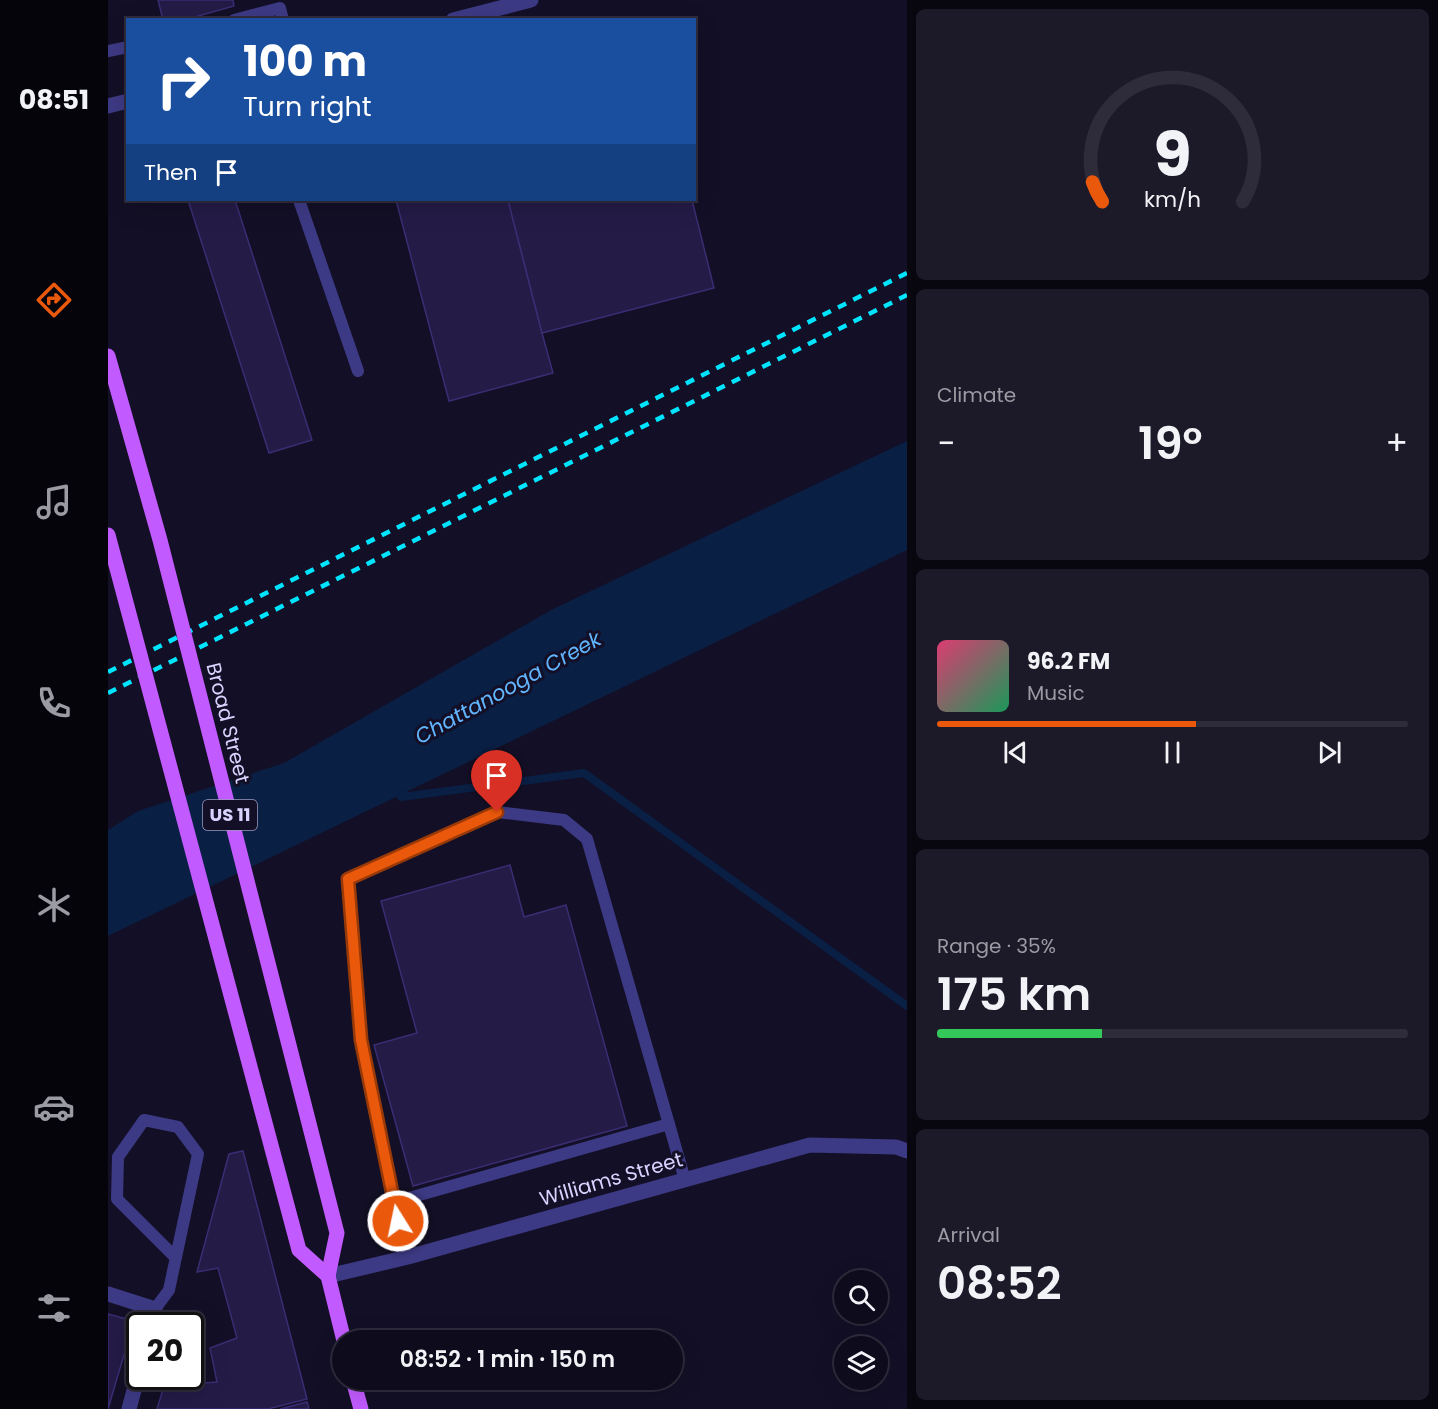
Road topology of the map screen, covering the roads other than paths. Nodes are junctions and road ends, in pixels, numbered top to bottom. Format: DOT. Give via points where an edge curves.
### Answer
graph roads {
  1 [pos="531,0"];
  2 [pos="242,18"];
  3 [pos="282,18"];
  4 [pos="461,18"];
  5 [pos="126,47"];
  6 [pos="108,51"];
  7 [pos="126,102"];
  8 [pos="108,106"];
  9 [pos="299,201"];
  10 [pos="108,356"];
  11 [pos="358,371"];
  12 [pos="108,535"];
  13 [pos="669,1124"];
  14 [pos="907,1151"];
  15 [pos="685,1180"];
  16 [pos="395,1202"];
  17 [pos="176,1258"];
  18 [pos="404,1258"];
  19 [pos="328,1276"];
  20 [pos="108,1294"];
  21 [pos="155,1309"];
  22 [pos="154,1312"];
  23 [pos="341,1330"];
  24 [pos="134,1390"];
  25 [pos="356,1390"];
  26 [pos="129,1409"];
  27 [pos="361,1409"];
  1 -- 4 [label="street"];
  2 -- 3 [label="lane" via="280,8"];
  5 -- 6 [label="lane"];
  7 -- 8 [label="street"];
  9 -- 11 [label="lane"];
  10 -- 19 [label="main road, Broad Street / US 11, bridge" via="160,540 337,1233"];
  12 -- 19 [label="main road, US 11, bridge" via="299,1250"];
  13 -- 15 [label="lane"];
  13 -- 16 [label="lane"];
  13 -- 16 [label="lane" via="587,839 564,820 497,812 348,879 361,1040"];
  14 -- 15 [label="street, Williams Street" via="896,1147 810,1145"];
  15 -- 18 [label="street, Williams Street"];
  16 -- 18 [label="lane"];
  17 -- 17 [label="lane" via="198,1154 178,1127 144,1120 118,1157 117,1199"];
  17 -- 21 [label="lane" via="169,1290"];
  18 -- 19 [label="street, Williams Street"];
  19 -- 23 [label="main road, Broad Street / US 11"];
  20 -- 21 [label="street"];
  21 -- 22 [label="street"];
  24 -- 26 [label="street"];
  25 -- 27 [label="main road"];
}
